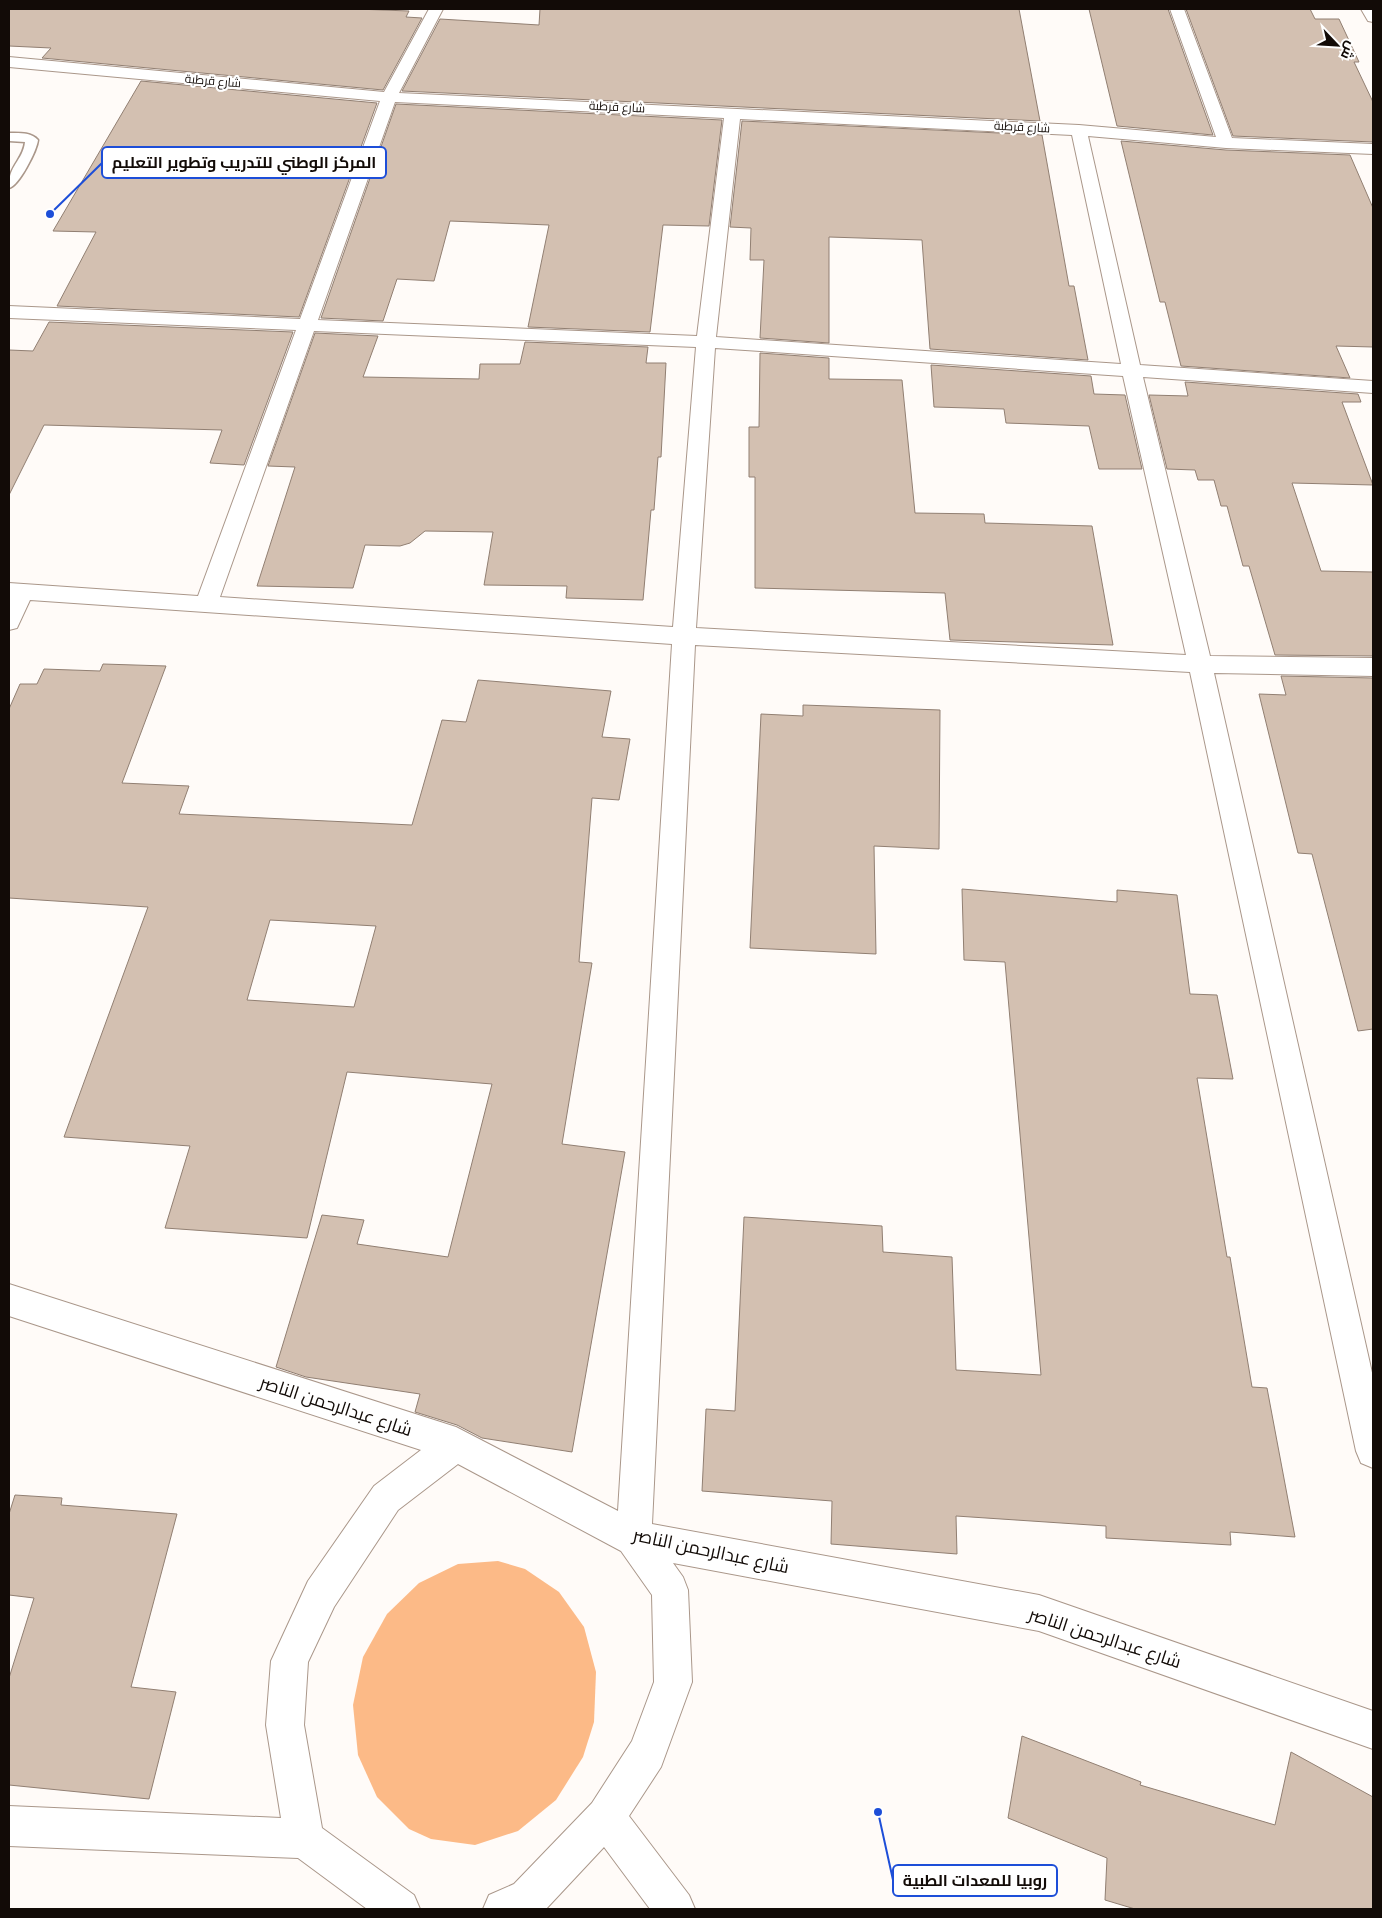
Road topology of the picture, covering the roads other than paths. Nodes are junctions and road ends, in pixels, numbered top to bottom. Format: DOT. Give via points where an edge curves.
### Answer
graph roads {
  1 [pos="436,9"];
  2 [pos="1177,9"];
  3 [pos="1368,9"];
  4 [pos="1373,18"];
  5 [pos="9,62"];
  6 [pos="389,97"];
  7 [pos="733,112"];
  8 [pos="1079,130"];
  9 [pos="9,137"];
  10 [pos="1226,143"];
  11 [pos="1373,149"];
  12 [pos="9,184"];
  13 [pos="9,312"];
  14 [pos="306,325"];
  15 [pos="706,342"];
  16 [pos="1132,371"];
  17 [pos="1373,387"];
  18 [pos="16,592"];
  19 [pos="206,605"];
  20 [pos="9,622"];
  21 [pos="684,636"];
  22 [pos="1200,664"];
  23 [pos="1373,667"];
  24 [pos="9,1300"];
  25 [pos="456,1444"];
  26 [pos="1373,1451"];
  27 [pos="634,1538"];
  28 [pos="1373,1730"];
  29 [pos="606,1817"];
  30 [pos="9,1826"];
  31 [pos="304,1839"];
  32 [pos="400,1909"];
  33 [pos="502,1909"];
  34 [pos="675,1909"];
  1 -- 6 [label="street"];
  2 -- 10 [label="street"];
  3 -- 4 [label="street"];
  5 -- 6 [label="street, شارع قرطبة"];
  6 -- 7 [label="street, شارع قرطبة"];
  6 -- 14 [label="street"];
  7 -- 8 [label="street, شارع قرطبة"];
  7 -- 15 [label="street"];
  8 -- 10 [label="street, شارع قرطبة"];
  8 -- 16 [label="street"];
  9 -- 12 [label="lane" via="32,140 31,148"];
  10 -- 11 [label="street, شارع قرطبة"];
  13 -- 14 [label="street"];
  14 -- 15 [label="street"];
  14 -- 19 [label="street"];
  15 -- 16 [label="street"];
  15 -- 21 [label="street"];
  16 -- 17 [label="street"];
  16 -- 22 [label="street"];
  18 -- 19 [label="street"];
  18 -- 20 [label="street"];
  19 -- 21 [label="street"];
  21 -- 22 [label="street"];
  21 -- 27 [label="street"];
  22 -- 23 [label="street"];
  22 -- 26 [label="street"];
  24 -- 25 [label="street, شارع عبدالرحمن الناصر"];
  25 -- 27 [label="street, شارع عبدالرحمن الناصر"];
  25 -- 31 [label="street" via="386,1498 321,1594 290,1661 285,1725"];
  27 -- 28 [label="street, شارع عبدالرحمن الناصر" via="1039,1613"];
  27 -- 29 [label="street" via="670,1590 673,1682 647,1753"];
  29 -- 33 [label="street" via="528,1899"];
  29 -- 34 [label="street"];
  30 -- 31 [label="street"];
  31 -- 32 [label="street"];
}
